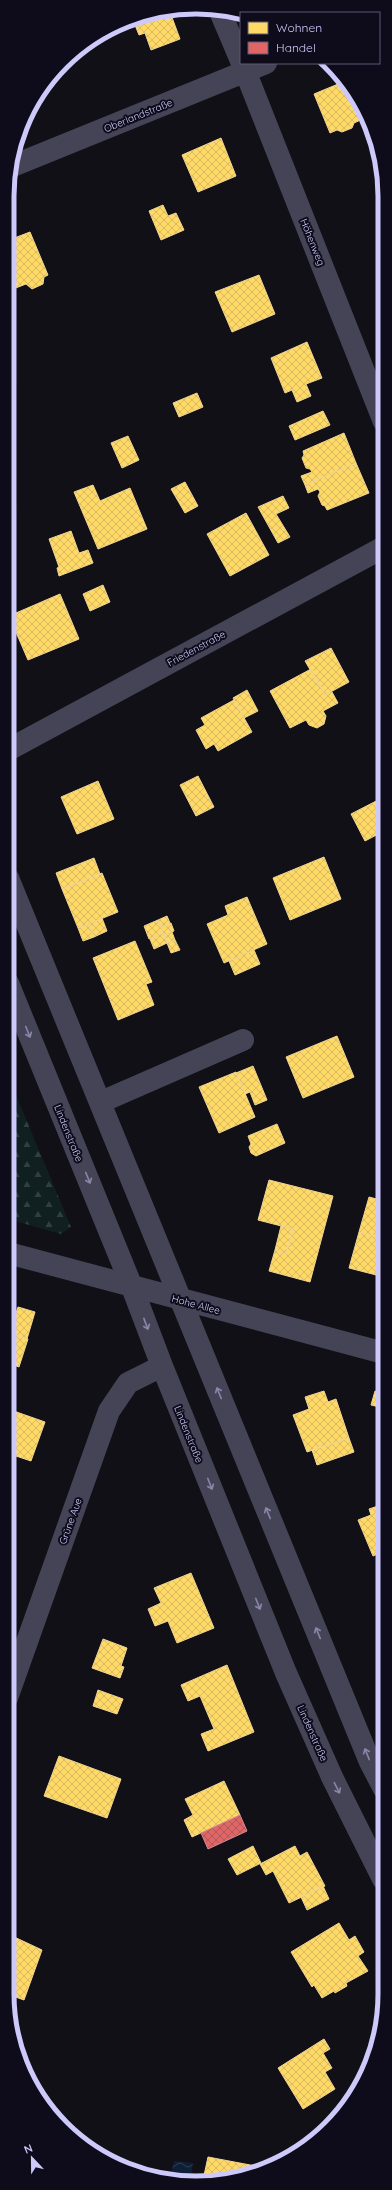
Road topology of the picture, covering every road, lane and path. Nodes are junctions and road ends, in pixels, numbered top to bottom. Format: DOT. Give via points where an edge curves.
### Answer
graph roads {
  1 [pos="222,16"];
  2 [pos="240,58"];
  3 [pos="254,64"];
  4 [pos="243,65"];
  5 [pos="17,164"];
  6 [pos="378,407"];
  7 [pos="378,550"];
  8 [pos="14,747"];
  9 [pos="14,892"];
  10 [pos="14,998"];
  11 [pos="243,1040"];
  12 [pos="101,1102"];
  13 [pos="14,1255"];
  14 [pos="132,1288"];
  15 [pos="182,1300"];
  16 [pos="378,1352"];
  17 [pos="162,1366"];
  18 [pos="14,1678"];
  19 [pos="378,1777"];
  20 [pos="378,1867"];
  1 -- 2 [label="street, Höhenweg"];
  3 -- 4 [label="street, Oberlandstraße"];
  4 -- 5 [label="street, Oberlandstraße"];
  4 -- 6 [label="street, Höhenweg"];
  7 -- 8 [label="street, Friedenstraße"];
  9 -- 12 [label="street"];
  10 -- 14 [label="street, Lindenstraße, one-way"];
  11 -- 12 [label="street"];
  12 -- 15 [label="street"];
  13 -- 14 [label="street, Hohe Allee"];
  14 -- 15 [label="street, Hohe Allee"];
  14 -- 17 [label="street, Lindenstraße, one-way"];
  15 -- 16 [label="street, Hohe Allee"];
  19 -- 15 [label="street, one-way"];
  17 -- 18 [label="street, Grüne Aue" via="128,1383 109,1411"];
  17 -- 20 [label="street, Lindenstraße, one-way" via="286,1674 332,1777"];
}
